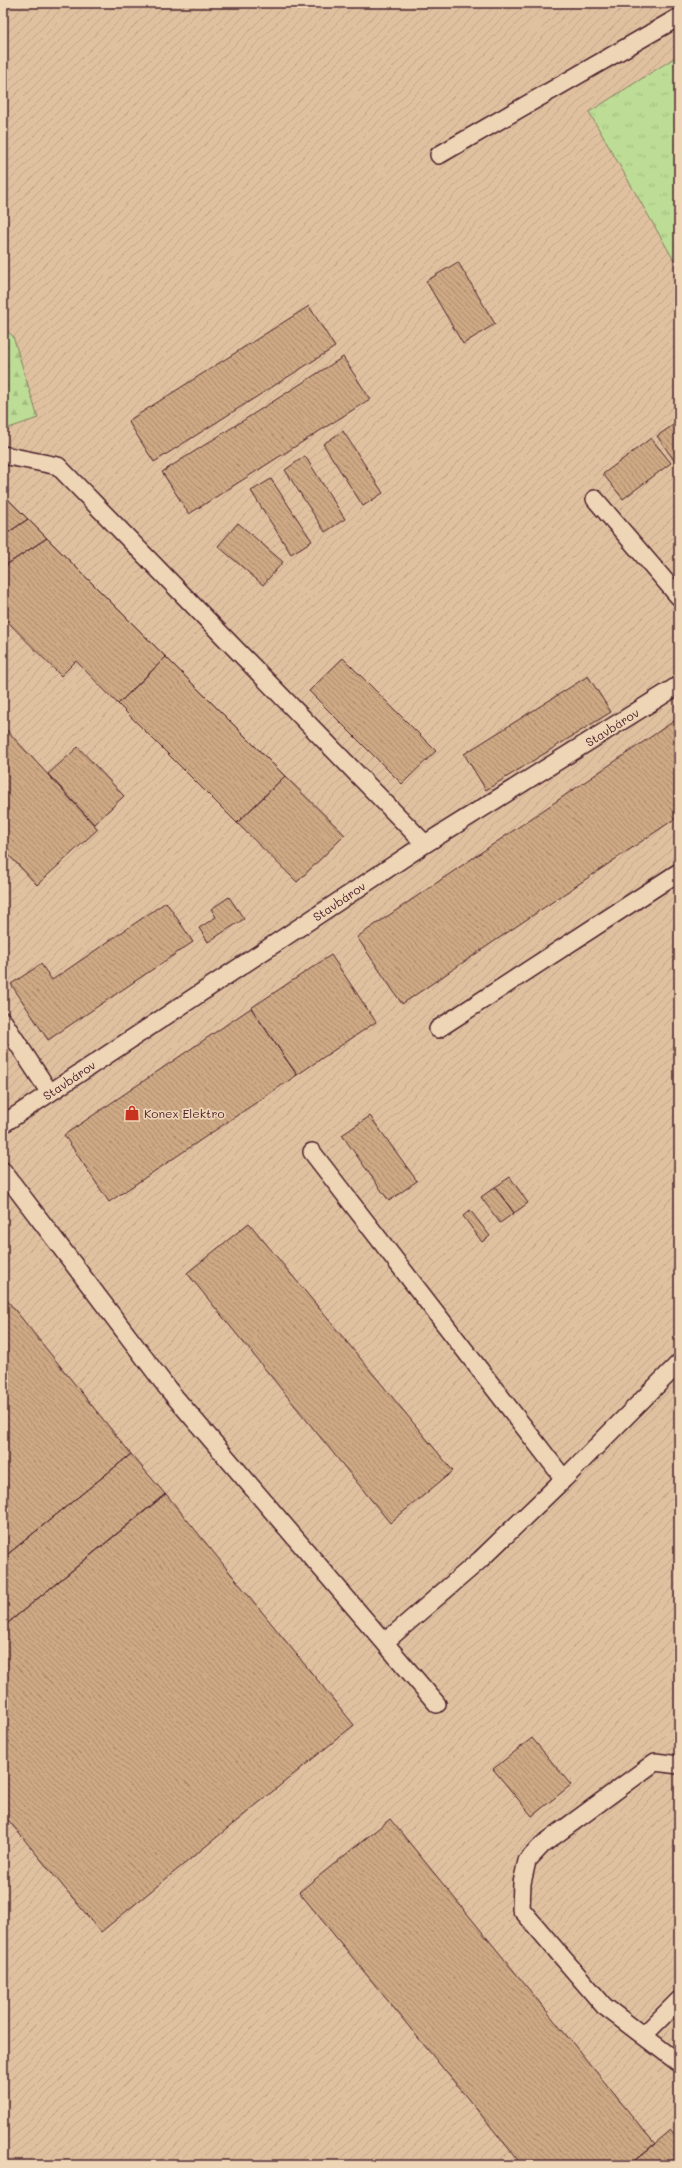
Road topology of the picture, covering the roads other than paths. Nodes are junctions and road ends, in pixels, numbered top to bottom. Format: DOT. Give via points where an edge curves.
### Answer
graph roads {
  1 [pos="679,17"];
  2 [pos="439,155"];
  3 [pos="3,455"];
  4 [pos="595,499"];
  5 [pos="679,597"];
  6 [pos="679,685"];
  7 [pos="425,844"];
  8 [pos="679,872"];
  9 [pos="3,1021"];
  10 [pos="438,1029"];
  11 [pos="50,1093"];
  12 [pos="3,1124"];
  13 [pos="312,1152"];
  14 [pos="3,1171"];
  15 [pos="679,1363"];
  16 [pos="564,1479"];
  17 [pos="385,1642"];
  18 [pos="437,1704"];
  19 [pos="679,1765"];
  20 [pos="679,2000"];
  21 [pos="643,2036"];
  22 [pos="679,2063"];
  1 -- 2 [label="lane"];
  3 -- 7 [label="lane" via="58,466"];
  4 -- 5 [label="lane"];
  6 -- 7 [label="lane, Stavbárov"];
  7 -- 11 [label="lane, Stavbárov"];
  8 -- 10 [label="lane"];
  9 -- 11 [label="lane"];
  11 -- 12 [label="lane, Stavbárov"];
  13 -- 16 [label="lane"];
  14 -- 17 [label="lane" via="168,1389"];
  15 -- 16 [label="lane"];
  16 -- 17 [label="lane" via="480,1560"];
  17 -- 18 [label="lane"];
  19 -- 21 [label="lane" via="655,1762 542,1845 527,1861 522,1882 521,1909 604,2006"];
  20 -- 21 [label="lane"];
  21 -- 22 [label="lane"];
}
